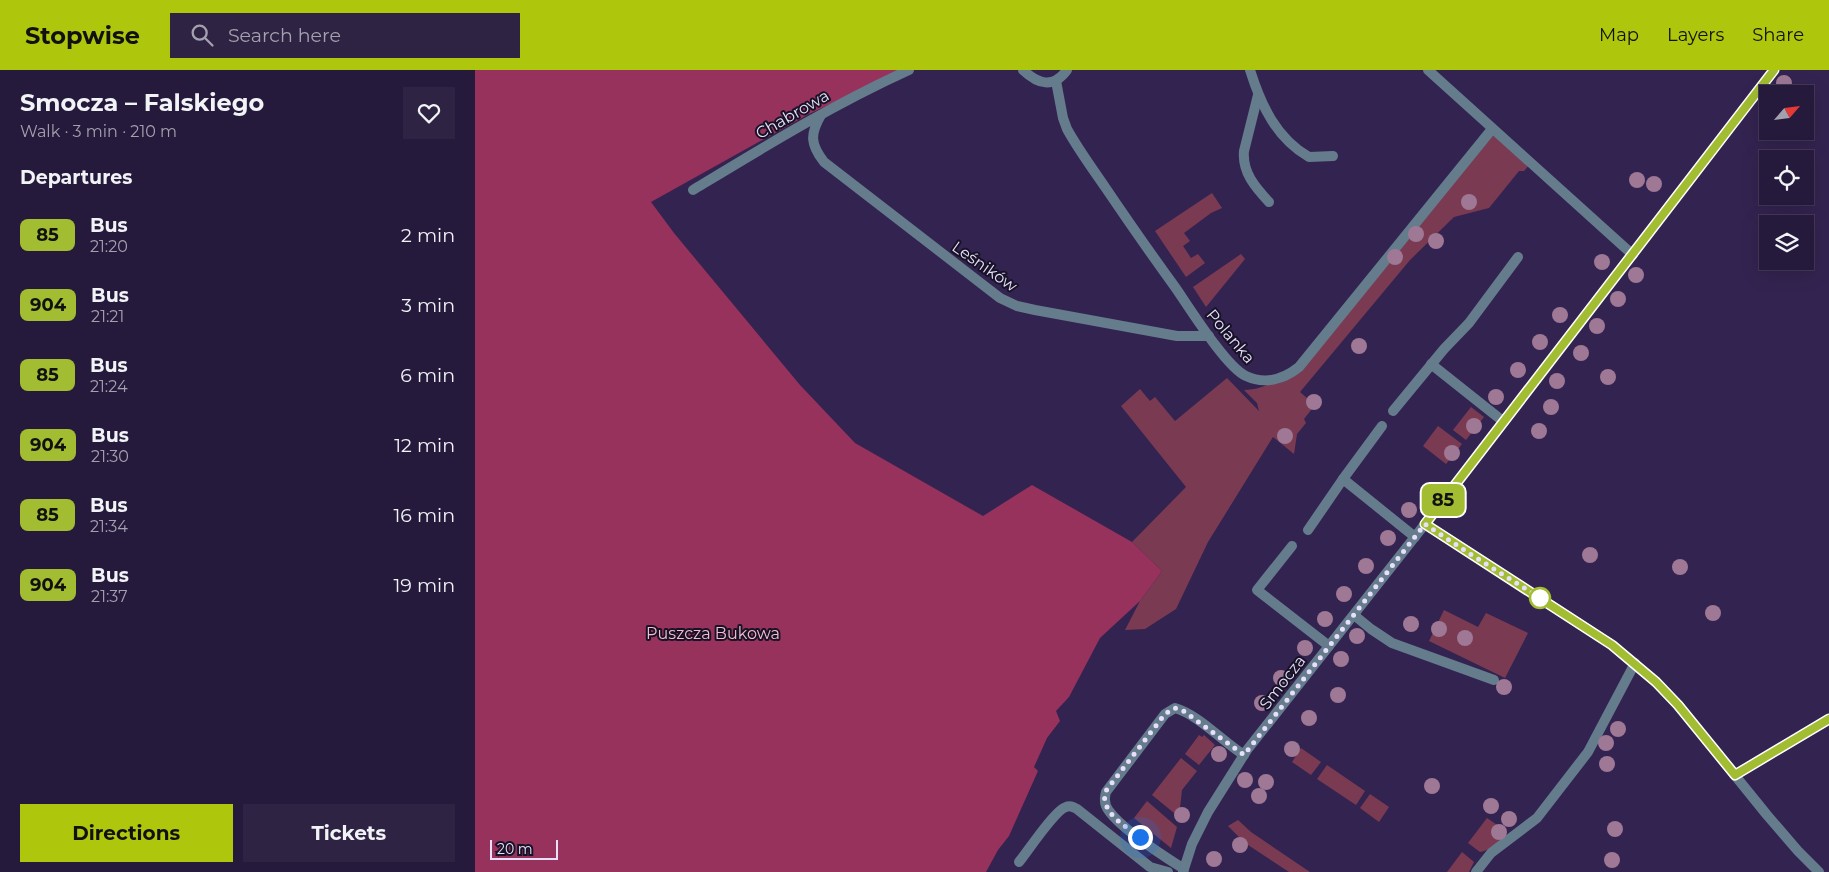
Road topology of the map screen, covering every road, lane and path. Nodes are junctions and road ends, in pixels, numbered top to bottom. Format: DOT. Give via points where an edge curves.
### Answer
graph roads {
  1 [pos="909,70"];
  2 [pos="1023,70"];
  3 [pos="1067,70"];
  4 [pos="1250,70"];
  5 [pos="1428,70"];
  6 [pos="1056,81"];
  7 [pos="1258,95"];
  8 [pos="821,115"];
  9 [pos="1492,129"];
  10 [pos="1333,156"];
  11 [pos="693,190"];
  12 [pos="1269,202"];
  13 [pos="1633,255"];
  14 [pos="1518,257"];
  15 [pos="1209,336"];
  16 [pos="1431,364"];
  17 [pos="1393,411"];
  18 [pos="1504,422"];
  19 [pos="1382,426"];
  20 [pos="1343,479"];
  21 [pos="1309,530"];
  22 [pos="1415,537"];
  23 [pos="1292,546"];
  24 [pos="1354,615"];
  25 [pos="1329,646"];
  26 [pos="1635,662"];
  27 [pos="1494,680"];
  28 [pos="1829,719"];
  29 [pos="1244,755"];
  30 [pos="1735,775"];
  31 [pos="1019,862"];
  32 [pos="1183,870"];
  33 [pos="1168,872"];
  34 [pos="1476,872"];
  35 [pos="1819,872"];
  1 -- 8 [label="street, Chabrowa"];
  2 -- 6 [label="street" via="1039,81"];
  3 -- 6 [label="street"];
  4 -- 7 [label="street"];
  5 -- 9 [label="street"];
  6 -- 15 [label="street, Polanka" via="1063,118 1073,140"];
  7 -- 10 [label="street" via="1274,126 1303,154 1309,157"];
  7 -- 12 [label="street" via="1243,160 1255,186"];
  8 -- 11 [label="street, Chabrowa"];
  8 -- 15 [label="street, Leśników" via="814,126 813,139 823,162 1000,298 1035,310 1177,336"];
  9 -- 13 [label="street"];
  9 -- 15 [label="street, Polanka" via="1290,374 1276,380 1245,376 1229,362"];
  14 -- 16 [label="street" via="1469,322"];
  16 -- 17 [label="street"];
  16 -- 18 [label="street"];
  19 -- 20 [label="street"];
  20 -- 21 [label="street"];
  20 -- 22 [label="street"];
  22 -- 24 [label="street, Smocza"];
  22 -- 26 [label="street, Smocza" via="1425,524"];
  23 -- 25 [label="street" via="1257,590"];
  24 -- 25 [label="street, Smocza"];
  24 -- 27 [label="street" via="1392,643"];
  25 -- 29 [label="street, Smocza"];
  26 -- 30 [label="street" via="1678,705"];
  26 -- 34 [label="street" via="1591,745 1537,818 1491,854"];
  28 -- 30 [label="street"];
  29 -- 32 [label="street, Smocza" via="1208,812"];
  29 -- 32 [label="street" via="1199,721 1175,708 1165,714 1105,792 1109,811"];
  30 -- 35 [label="street"];
  31 -- 33 [label="street" via="1062,808 1072,806 1149,867"];
}
